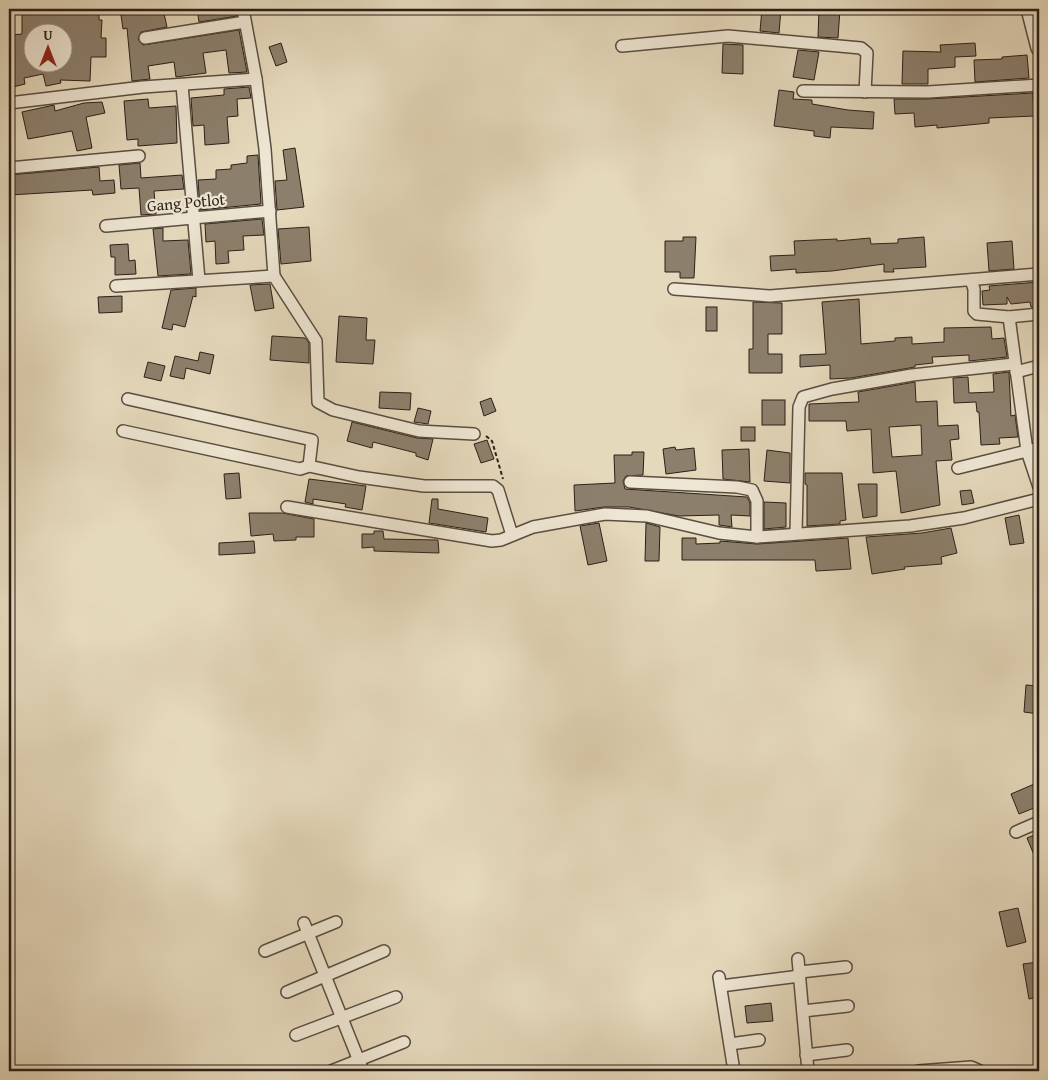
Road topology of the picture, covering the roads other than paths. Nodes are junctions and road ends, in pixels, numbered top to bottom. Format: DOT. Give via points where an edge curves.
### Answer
graph roads {
  1 [pos="243,9"];
  2 [pos="1029,9"];
  3 [pos="245,22"];
  4 [pos="145,38"];
  5 [pos="622,46"];
  6 [pos="1039,48"];
  7 [pos="256,79"];
  8 [pos="1039,84"];
  9 [pos="182,85"];
  10 [pos="803,92"];
  11 [pos="865,92"];
  12 [pos="9,103"];
  13 [pos="139,156"];
  14 [pos="9,168"];
  15 [pos="270,211"];
  16 [pos="193,217"];
  17 [pos="106,226"];
  18 [pos="1039,274"];
  19 [pos="274,276"];
  20 [pos="199,280"];
  21 [pos="971,280"];
  22 [pos="116,286"];
  23 [pos="674,289"];
  24 [pos="1039,314"];
  25 [pos="1009,317"];
  26 [pos="1039,366"];
  27 [pos="1015,368"];
  28 [pos="128,399"];
  29 [pos="123,431"];
  30 [pos="474,434"];
  31 [pos="1039,448"];
  32 [pos="1027,451"];
  33 [pos="309,466"];
  34 [pos="958,468"];
  35 [pos="630,482"];
  36 [pos="1039,487"];
  37 [pos="1039,499"];
  38 [pos="286,507"];
  39 [pos="796,533"];
  40 [pos="512,535"];
  41 [pos="757,537"];
  42 [pos="1039,822"];
  43 [pos="1016,832"];
  44 [pos="336,922"];
  45 [pos="306,928"];
  46 [pos="265,951"];
  47 [pos="384,951"];
  48 [pos="798,958"];
  49 [pos="846,967"];
  50 [pos="800,974"];
  51 [pos="326,976"];
  52 [pos="287,992"];
  53 [pos="396,997"];
  54 [pos="848,1006"];
  55 [pos="803,1011"];
  56 [pos="342,1018"];
  57 [pos="296,1035"];
  58 [pos="758,1040"];
  59 [pos="404,1042"];
  60 [pos="730,1044"];
  61 [pos="847,1050"];
  62 [pos="806,1055"];
  63 [pos="359,1060"];
  64 [pos="331,1071"];
  65 [pos="363,1071"];
  66 [pos="734,1071"];
  67 [pos="808,1071"];
  68 [pos="918,1071"];
  69 [pos="927,1071"];
  70 [pos="980,1071"];
  1 -- 3 [label="street"];
  2 -- 6 [label="street"];
  3 -- 4 [label="street"];
  3 -- 7 [label="street"];
  5 -- 11 [label="street" via="728,36 861,48 867,53"];
  7 -- 9 [label="street"];
  7 -- 15 [label="street"];
  8 -- 11 [label="street" via="928,92"];
  9 -- 12 [label="street"];
  9 -- 16 [label="street"];
  10 -- 11 [label="street"];
  13 -- 14 [label="street"];
  15 -- 16 [label="street, Gang Potlot"];
  15 -- 19 [label="street"];
  16 -- 17 [label="street, Gang Potlot"];
  16 -- 20 [label="street"];
  18 -- 21 [label="street"];
  19 -- 20 [label="street"];
  19 -- 30 [label="street" via="316,341 318,402 333,410 419,431"];
  20 -- 22 [label="street"];
  21 -- 23 [label="street" via="770,296"];
  21 -- 25 [label="street" via="974,311 980,315"];
  24 -- 25 [label="street"];
  25 -- 27 [label="street"];
  26 -- 27 [label="street"];
  27 -- 32 [label="street"];
  27 -- 39 [label="street" via="912,375 803,397 799,407"];
  28 -- 33 [label="street" via="312,440"];
  29 -- 33 [label="street" via="300,469"];
  31 -- 32 [label="street"];
  32 -- 34 [label="street"];
  32 -- 36 [label="street"];
  33 -- 40 [label="street" via="359,478 424,486 493,486 498,490"];
  35 -- 41 [label="street" via="752,490 757,501"];
  37 -- 39 [label="street" via="964,518 910,526"];
  38 -- 40 [label="street" via="492,541"];
  39 -- 41 [label="street"];
  40 -- 41 [label="street" via="533,527 586,516 629,513 719,533"];
  42 -- 43 [label="street"];
  44 -- 45 [label="street"];
  45 -- 46 [label="street"];
  45 -- 51 [label="street"];
  47 -- 51 [label="street"];
  48 -- 50 [label="street"];
  49 -- 50 [label="street"];
  50 -- 55 [label="street"];
  50 -- 60 [label="street" via="720,981"];
  51 -- 52 [label="street"];
  51 -- 56 [label="street"];
  53 -- 56 [label="street"];
  54 -- 55 [label="street"];
  55 -- 62 [label="street"];
  56 -- 57 [label="street"];
  56 -- 63 [label="street"];
  58 -- 60 [label="street"];
  59 -- 63 [label="street"];
  60 -- 66 [label="street"];
  61 -- 62 [label="street"];
  62 -- 67 [label="street"];
  63 -- 64 [label="street"];
  63 -- 65 [label="street"];
  68 -- 69 [label="street"];
  69 -- 70 [label="street" via="971,1067"];
}
